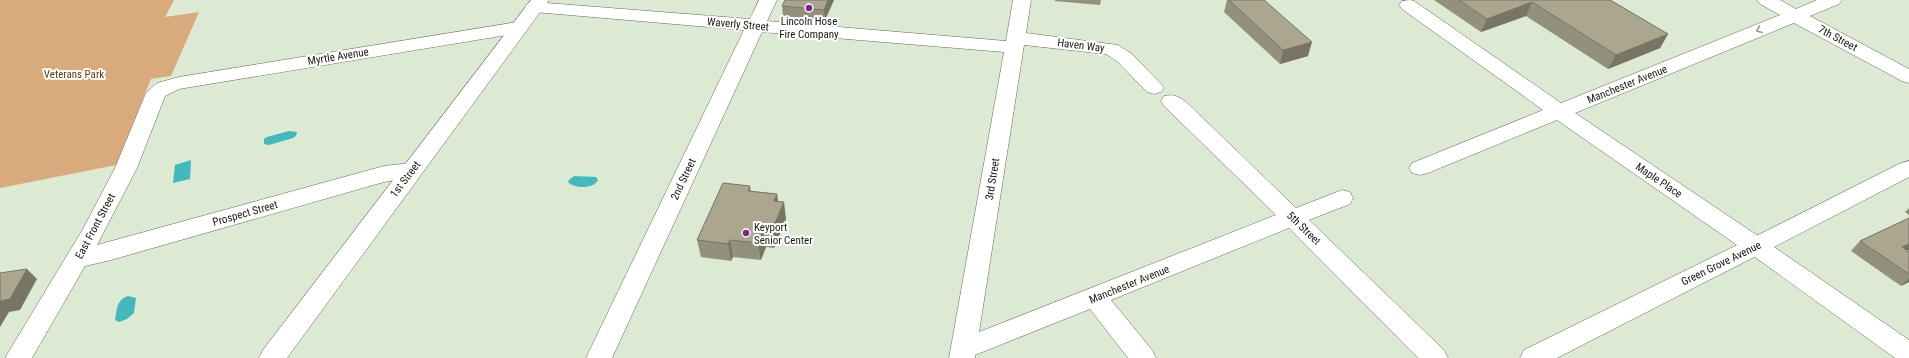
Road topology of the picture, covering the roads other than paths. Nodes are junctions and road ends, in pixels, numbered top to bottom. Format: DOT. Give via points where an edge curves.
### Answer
graph roads {
  1 [pos="768,0"];
  2 [pos="1022,0"];
  3 [pos="1766,0"];
  4 [pos="1833,0"];
  5 [pos="537,4"];
  6 [pos="1408,5"];
  7 [pos="1795,16"];
  8 [pos="755,26"];
  9 [pos="518,28"];
  10 [pos="1015,42"];
  11 [pos="1138,71"];
  12 [pos="1909,77"];
  13 [pos="160,89"];
  14 [pos="1558,111"];
  15 [pos="1420,168"];
  16 [pos="1909,168"];
  17 [pos="411,171"];
  18 [pos="1342,198"];
  19 [pos="1293,218"];
  20 [pos="1756,246"];
  21 [pos="79,258"];
  22 [pos="1095,298"];
  23 [pos="963,354"];
  24 [pos="1909,354"];
  25 [pos="18,358"];
  26 [pos="272,358"];
  27 [pos="599,358"];
  28 [pos="1143,358"];
  29 [pos="1435,358"];
  30 [pos="1533,358"];
  1 -- 8 [label="street, 2nd Street"];
  2 -- 10 [label="street, 3rd Street"];
  3 -- 7 [label="street, 7th Street"];
  4 -- 7 [label="street, Manchester Avenue"];
  5 -- 8 [label="street, Waverly Street"];
  5 -- 9 [label="street, 1st Street"];
  6 -- 14 [label="street, Maple Place"];
  7 -- 12 [label="street, 7th Street"];
  7 -- 14 [label="street, Manchester Avenue, one-way"];
  8 -- 10 [label="street, Waverly Street"];
  8 -- 27 [label="street, 2nd Street"];
  9 -- 13 [label="street, Myrtle Avenue" via="167,85"];
  9 -- 17 [label="street, 1st Street"];
  10 -- 11 [label="street, Haven Way" via="1112,49"];
  10 -- 23 [label="street, 3rd Street"];
  11 -- 19 [label="street, 5th Street" via="1162,95 1180,106"];
  13 -- 21 [label="street, East Front Street" via="156,93 126,168"];
  14 -- 15 [label="street, Manchester Avenue"];
  14 -- 20 [label="street, Maple Place"];
  16 -- 20 [label="street, Green Grove Avenue"];
  17 -- 21 [label="street, Prospect Street" via="384,174"];
  17 -- 26 [label="street, 1st Street"];
  18 -- 19 [label="street, Manchester Avenue"];
  19 -- 22 [label="street, Manchester Avenue"];
  19 -- 29 [label="street, 5th Street"];
  20 -- 24 [label="street, Maple Place"];
  20 -- 30 [label="street, Green Grove Avenue"];
  21 -- 25 [label="street, East Front Street"];
  22 -- 23 [label="street, Manchester Avenue"];
  22 -- 28 [label="street"];
}
